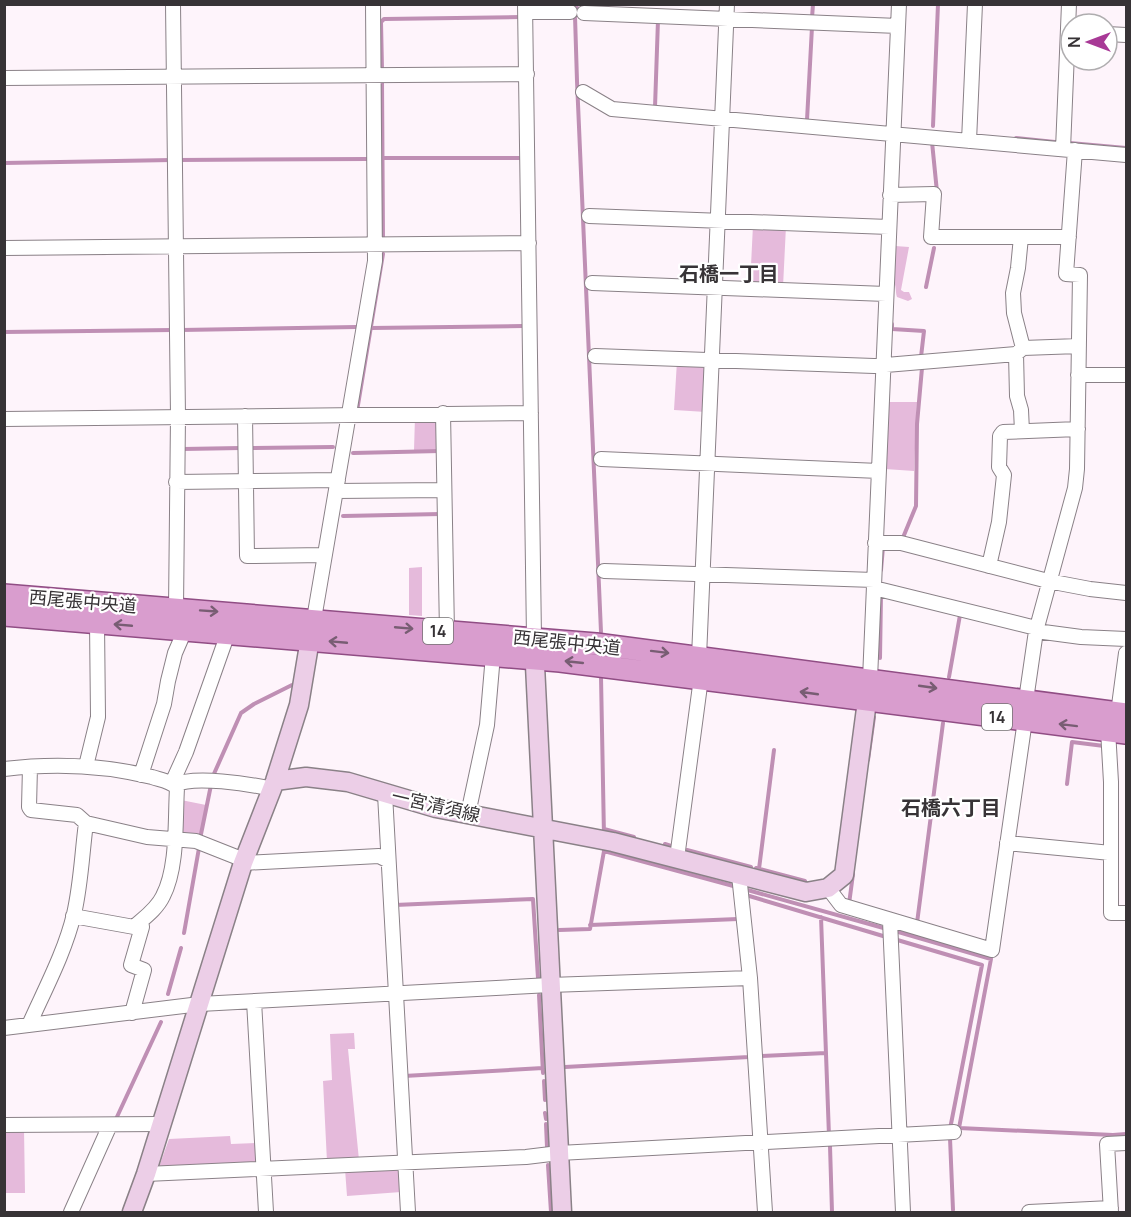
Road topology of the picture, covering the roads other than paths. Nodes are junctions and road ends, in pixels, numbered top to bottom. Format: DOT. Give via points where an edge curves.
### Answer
graph roads {
  1 [pos="173,4"];
  2 [pos="373,4"];
  3 [pos="727,4"];
  4 [pos="899,4"];
  5 [pos="975,4"];
  6 [pos="525,8"];
  7 [pos="727,19"];
  8 [pos="898,26"];
  9 [pos="1069,72"];
  10 [pos="527,74"];
  11 [pos="374,75"];
  12 [pos="174,76"];
  13 [pos="4,78"];
  14 [pos="583,92"];
  15 [pos="723,119"];
  16 [pos="893,134"];
  17 [pos="969,141"];
  18 [pos="1069,150"];
  19 [pos="1126,154"];
  20 [pos="890,195"];
  21 [pos="589,216"];
  22 [pos="718,220"];
  23 [pos="889,227"];
  24 [pos="1021,237"];
  25 [pos="1068,237"];
  26 [pos="529,243"];
  27 [pos="376,244"];
  28 [pos="176,247"];
  29 [pos="4,248"];
  30 [pos="592,283"];
  31 [pos="715,287"];
  32 [pos="886,294"];
  33 [pos="1079,346"];
  34 [pos="1019,351"];
  35 [pos="595,356"];
  36 [pos="712,360"];
  37 [pos="883,365"];
  38 [pos="1078,375"];
  39 [pos="1126,375"];
  40 [pos="443,413"];
  41 [pos="531,413"];
  42 [pos="349,414"];
  43 [pos="178,416"];
  44 [pos="245,416"];
  45 [pos="4,419"];
  46 [pos="1078,429"];
  47 [pos="1022,431"];
  48 [pos="600,459"];
  49 [pos="708,464"];
  50 [pos="879,471"];
  51 [pos="246,481"];
  52 [pos="176,482"];
  53 [pos="337,485"];
  54 [pos="444,490"];
  55 [pos="875,543"];
  56 [pos="325,555"];
  57 [pos="989,566"];
  58 [pos="604,570"];
  59 [pos="703,574"];
  60 [pos="1048,581"];
  61 [pos="874,584"];
  62 [pos="1126,593"];
  63 [pos="4,595"];
  64 [pos="176,609"];
  65 [pos="4,615"];
  66 [pos="314,619"];
  67 [pos="97,623"];
  68 [pos="185,630"];
  69 [pos="1036,630"];
  70 [pos="447,632"];
  71 [pos="228,633"];
  72 [pos="534,638"];
  73 [pos="1126,639"];
  74 [pos="310,640"];
  75 [pos="1126,653"];
  76 [pos="493,655"];
  77 [pos="534,659"];
  78 [pos="700,668"];
  79 [pos="870,679"];
  80 [pos="867,700"];
  81 [pos="1025,710"];
  82 [pos="1120,722"];
  83 [pos="86,766"];
  84 [pos="30,767"];
  85 [pos="4,769"];
  86 [pos="141,774"];
  87 [pos="174,784"];
  88 [pos="273,785"];
  89 [pos="385,794"];
  90 [pos="468,814"];
  91 [pos="86,823"];
  92 [pos="543,827"];
  93 [pos="175,838"];
  94 [pos="1007,843"];
  95 [pos="1112,853"];
  96 [pos="677,858"];
  97 [pos="387,860"];
  98 [pos="243,861"];
  99 [pos="739,883"];
  100 [pos="828,888"];
  101 [pos="1126,913"];
  102 [pos="73,916"];
  103 [pos="141,921"];
  104 [pos="890,928"];
  105 [pos="750,978"];
  106 [pos="550,985"];
  107 [pos="394,993"];
  108 [pos="254,1001"];
  109 [pos="200,1004"];
  110 [pos="132,1013"];
  111 [pos="29,1025"];
  112 [pos="4,1028"];
  113 [pos="161,1124"];
  114 [pos="4,1125"];
  115 [pos="110,1125"];
  116 [pos="954,1132"];
  117 [pos="899,1136"];
  118 [pos="1126,1143"];
  119 [pos="761,1144"];
  120 [pos="559,1153"];
  121 [pos="406,1162"];
  122 [pos="264,1168"];
  123 [pos="146,1174"];
  124 [pos="1111,1210"];
  125 [pos="71,1212"];
  126 [pos="132,1212"];
  127 [pos="266,1212"];
  128 [pos="408,1212"];
  129 [pos="562,1212"];
  130 [pos="765,1212"];
  131 [pos="903,1212"];
  132 [pos="1029,1212"];
  1 -- 12 [label="street"];
  2 -- 11 [label="street"];
  3 -- 7 [label="street"];
  4 -- 8 [label="street"];
  5 -- 17 [label="street"];
  6 -- 7 [label="street"];
  6 -- 10 [label="street"];
  7 -- 8 [label="street"];
  7 -- 15 [label="street"];
  8 -- 16 [label="street"];
  9 -- 18 [label="street"];
  10 -- 11 [label="street"];
  10 -- 26 [label="street"];
  11 -- 12 [label="street"];
  11 -- 27 [label="street"];
  12 -- 13 [label="street"];
  12 -- 28 [label="street"];
  14 -- 15 [label="street" via="612,109"];
  15 -- 16 [label="street"];
  15 -- 22 [label="street"];
  16 -- 17 [label="street"];
  16 -- 20 [label="street"];
  17 -- 18 [label="street"];
  18 -- 19 [label="street"];
  18 -- 25 [label="street"];
  20 -- 23 [label="street"];
  20 -- 24 [label="street" via="934,194 931,237"];
  21 -- 22 [label="street"];
  22 -- 23 [label="street"];
  22 -- 31 [label="street"];
  23 -- 32 [label="street"];
  24 -- 25 [label="street"];
  24 -- 34 [label="street" via="1013,293"];
  25 -- 33 [label="street" via="1066,274 1080,275"];
  26 -- 27 [label="street"];
  26 -- 41 [label="street"];
  27 -- 28 [label="street"];
  27 -- 42 [label="street"];
  28 -- 29 [label="street"];
  28 -- 43 [label="street"];
  30 -- 31 [label="street"];
  31 -- 32 [label="street"];
  31 -- 36 [label="street"];
  32 -- 37 [label="street"];
  33 -- 34 [label="street"];
  33 -- 38 [label="street"];
  34 -- 37 [label="street"];
  34 -- 47 [label="street" via="1017,396"];
  35 -- 36 [label="street"];
  36 -- 37 [label="street"];
  36 -- 49 [label="street"];
  37 -- 50 [label="street"];
  38 -- 39 [label="street"];
  38 -- 46 [label="street"];
  40 -- 41 [label="street"];
  40 -- 42 [label="street"];
  40 -- 54 [label="street"];
  41 -- 72 [label="street"];
  42 -- 44 [label="street"];
  42 -- 53 [label="street"];
  43 -- 44 [label="street"];
  43 -- 45 [label="street"];
  43 -- 52 [label="street"];
  44 -- 51 [label="street"];
  46 -- 47 [label="street"];
  46 -- 60 [label="street" via="1075,488"];
  47 -- 57 [label="street" via="1003,432 1000,436 999,467 1004,475"];
  48 -- 49 [label="street"];
  49 -- 50 [label="street"];
  49 -- 59 [label="street"];
  50 -- 55 [label="street"];
  51 -- 52 [label="street"];
  51 -- 53 [label="street"];
  51 -- 56 [label="street" via="247,556"];
  52 -- 64 [label="street"];
  53 -- 54 [label="street"];
  53 -- 56 [label="street"];
  54 -- 70 [label="street"];
  55 -- 57 [label="street" via="901,543"];
  55 -- 61 [label="street"];
  56 -- 66 [label="street"];
  57 -- 60 [label="street"];
  58 -- 59 [label="street"];
  59 -- 61 [label="street"];
  59 -- 78 [label="street"];
  60 -- 62 [label="street"];
  60 -- 69 [label="street"];
  61 -- 69 [label="street"];
  61 -- 79 [label="street"];
  63 -- 64 [label="main road, 西尾張中央道 / 14"];
  64 -- 66 [label="main road, 西尾張中央道 / 14, one-way"];
  65 -- 67 [label="main road, 西尾張中央道 / 14"];
  66 -- 70 [label="main road, 西尾張中央道 / 14, one-way"];
  66 -- 74 [label="main road"];
  68 -- 67 [label="main road, 西尾張中央道 / 14, one-way"];
  67 -- 83 [label="street" via="98,717"];
  68 -- 71 [label="main road, 西尾張中央道 / 14"];
  68 -- 86 [label="street"];
  69 -- 73 [label="street"];
  69 -- 81 [label="street"];
  70 -- 72 [label="main road, 西尾張中央道 / 14"];
  71 -- 74 [label="main road, 西尾張中央道 / 14"];
  71 -- 87 [label="street"];
  72 -- 77 [label="main road"];
  72 -- 78 [label="main road, 西尾張中央道 / 14, one-way"];
  76 -- 74 [label="main road, 西尾張中央道 / 14, one-way"];
  74 -- 88 [label="main road" via="299,705"];
  75 -- 82 [label="street"];
  76 -- 77 [label="main road, 西尾張中央道 / 14"];
  76 -- 90 [label="street" via="487,725"];
  78 -- 77 [label="main road, 西尾張中央道 / 14, one-way" via="620,667"];
  77 -- 92 [label="main road"];
  78 -- 79 [label="main road, 西尾張中央道 / 14"];
  80 -- 78 [label="main road, 西尾張中央道 / 14, one-way"];
  78 -- 96 [label="street"];
  79 -- 80 [label="main road"];
  79 -- 81 [label="main road, 西尾張中央道 / 14, one-way"];
  80 -- 81 [label="main road, 西尾張中央道 / 14"];
  80 -- 100 [label="main road" via="843,875"];
  81 -- 82 [label="main road, 西尾張中央道 / 14"];
  81 -- 94 [label="street"];
  82 -- 95 [label="street" via="1112,782"];
  83 -- 84 [label="street"];
  83 -- 86 [label="street"];
  84 -- 85 [label="street"];
  84 -- 91 [label="street" via="31,810 77,815"];
  86 -- 87 [label="street"];
  87 -- 88 [label="street"];
  87 -- 93 [label="street"];
  88 -- 89 [label="main road, 一宮清須線" via="306,777 348,782"];
  88 -- 98 [label="main road"];
  89 -- 90 [label="main road, 一宮清須線"];
  89 -- 97 [label="street"];
  90 -- 92 [label="main road, 一宮清須線"];
  91 -- 93 [label="street" via="147,837"];
  91 -- 102 [label="street"];
  92 -- 96 [label="main road, 一宮清須線"];
  92 -- 106 [label="main road"];
  93 -- 98 [label="street" via="212,846"];
  93 -- 103 [label="street" via="163,896"];
  94 -- 95 [label="street"];
  94 -- 104 [label="street" via="992,950"];
  95 -- 101 [label="street" via="1112,913"];
  96 -- 99 [label="main road, 一宮清須線"];
  97 -- 98 [label="street" via="379,856"];
  97 -- 107 [label="street"];
  98 -- 109 [label="main road"];
  99 -- 100 [label="main road, 一宮清須線" via="806,892"];
  99 -- 105 [label="street"];
  100 -- 104 [label="street" via="841,906"];
  102 -- 103 [label="street" via="134,927"];
  102 -- 111 [label="street"];
  103 -- 110 [label="street" via="131,964 144,970"];
  104 -- 117 [label="street"];
  105 -- 106 [label="street"];
  105 -- 119 [label="street"];
  106 -- 107 [label="street"];
  106 -- 120 [label="main road"];
  107 -- 108 [label="street"];
  107 -- 121 [label="street"];
  108 -- 109 [label="street"];
  108 -- 122 [label="street"];
  109 -- 110 [label="street"];
  109 -- 113 [label="main road"];
  110 -- 111 [label="street"];
  111 -- 112 [label="street"];
  113 -- 115 [label="street"];
  113 -- 123 [label="main road"];
  114 -- 115 [label="street"];
  115 -- 125 [label="street"];
  116 -- 117 [label="street"];
  117 -- 119 [label="street"];
  117 -- 131 [label="street"];
  118 -- 124 [label="street" via="1107,1144"];
  119 -- 120 [label="street"];
  119 -- 130 [label="street"];
  120 -- 121 [label="street"];
  120 -- 129 [label="main road"];
  121 -- 122 [label="street"];
  121 -- 128 [label="street"];
  122 -- 123 [label="street"];
  122 -- 127 [label="street"];
  123 -- 126 [label="main road"];
  124 -- 132 [label="street"];
}
